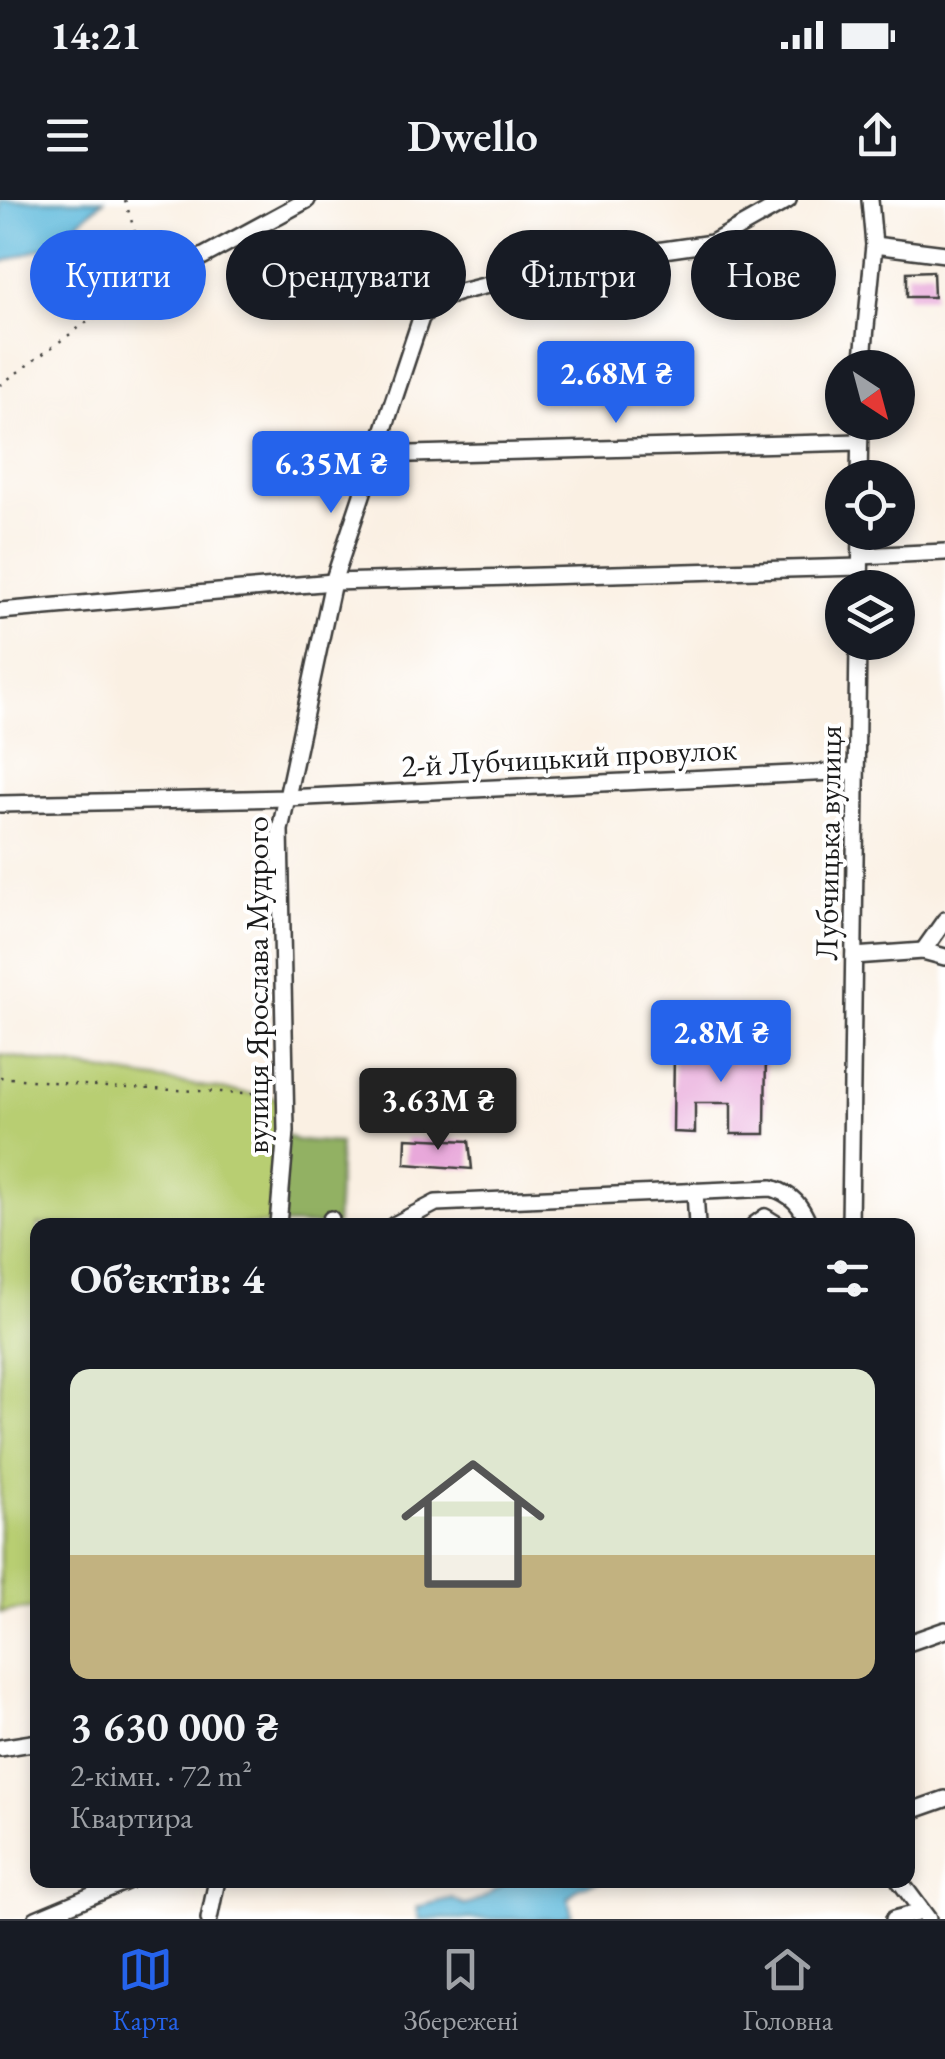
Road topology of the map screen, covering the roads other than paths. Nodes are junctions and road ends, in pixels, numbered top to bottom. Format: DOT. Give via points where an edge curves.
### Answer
graph roads {
  1 [pos="307,200"];
  2 [pos="788,200"];
  3 [pos="871,202"];
  4 [pos="874,245"];
  5 [pos="945,254"];
  6 [pos="206,255"];
  7 [pos="864,350"];
  8 [pos="859,442"];
  9 [pos="375,454"];
  10 [pos="860,460"];
  11 [pos="861,550"];
  12 [pos="945,552"];
  13 [pos="861,561"];
  14 [pos="861,570"];
  15 [pos="333,582"];
  16 [pos="0,611"];
  17 [pos="858,660"];
  18 [pos="855,771"];
  19 [pos="286,798"];
  20 [pos="0,804"];
  21 [pos="945,920"];
  22 [pos="923,951"];
  23 [pos="854,956"];
  24 [pos="945,957"];
  25 [pos="695,1191"];
  26 [pos="278,1218"];
  27 [pos="407,1218"];
  28 [pos="697,1218"];
  29 [pos="806,1218"];
  30 [pos="850,1218"];
  31 [pos="945,1630"];
  32 [pos="915,1641"];
  33 [pos="30,1743"];
  34 [pos="0,1748"];
  35 [pos="945,1799"];
  36 [pos="915,1810"];
  37 [pos="110,1888"];
  38 [pos="215,1888"];
  39 [pos="905,1888"];
  40 [pos="925,1915"];
  41 [pos="36,1919"];
  42 [pos="209,1919"];
  43 [pos="894,1919"];
  1 -- 6 [label="street"];
  2 -- 9 [label="street, вулиця Ярослава Мудрого" via="712,243 580,262 436,301 421,318"];
  3 -- 4 [label="street"];
  4 -- 5 [label="street"];
  4 -- 7 [label="street"];
  8 -- 9 [label="street"];
  8 -- 10 [label="street"];
  9 -- 15 [label="street, вулиця Ярослава Мудрого"];
  11 -- 13 [label="street"];
  12 -- 13 [label="street"];
  13 -- 14 [label="street"];
  13 -- 15 [label="street"];
  15 -- 16 [label="street"];
  15 -- 19 [label="street, вулиця Ярослава Мудрого"];
  17 -- 18 [label="street, Лубчицька вулиця"];
  18 -- 19 [label="street, 2-й Лубчицький провулок"];
  18 -- 23 [label="street, Лубчицька вулиця"];
  19 -- 20 [label="street, 2-й Лубчицький провулок"];
  19 -- 26 [label="street, вулиця Ярослава Мудрого" via="280,830 285,1094"];
  21 -- 22 [label="street"];
  22 -- 23 [label="street"];
  22 -- 24 [label="street"];
  23 -- 30 [label="street, Лубчицька вулиця"];
  25 -- 27 [label="street" via="436,1203"];
  25 -- 28 [label="street"];
  25 -- 29 [label="street" via="772,1188 788,1193"];
  31 -- 32 [label="street"];
  33 -- 34 [label="street"];
  35 -- 36 [label="street"];
  37 -- 41 [label="street"];
  38 -- 42 [label="street"];
  39 -- 40 [label="street"];
  40 -- 43 [label="street"];
}
